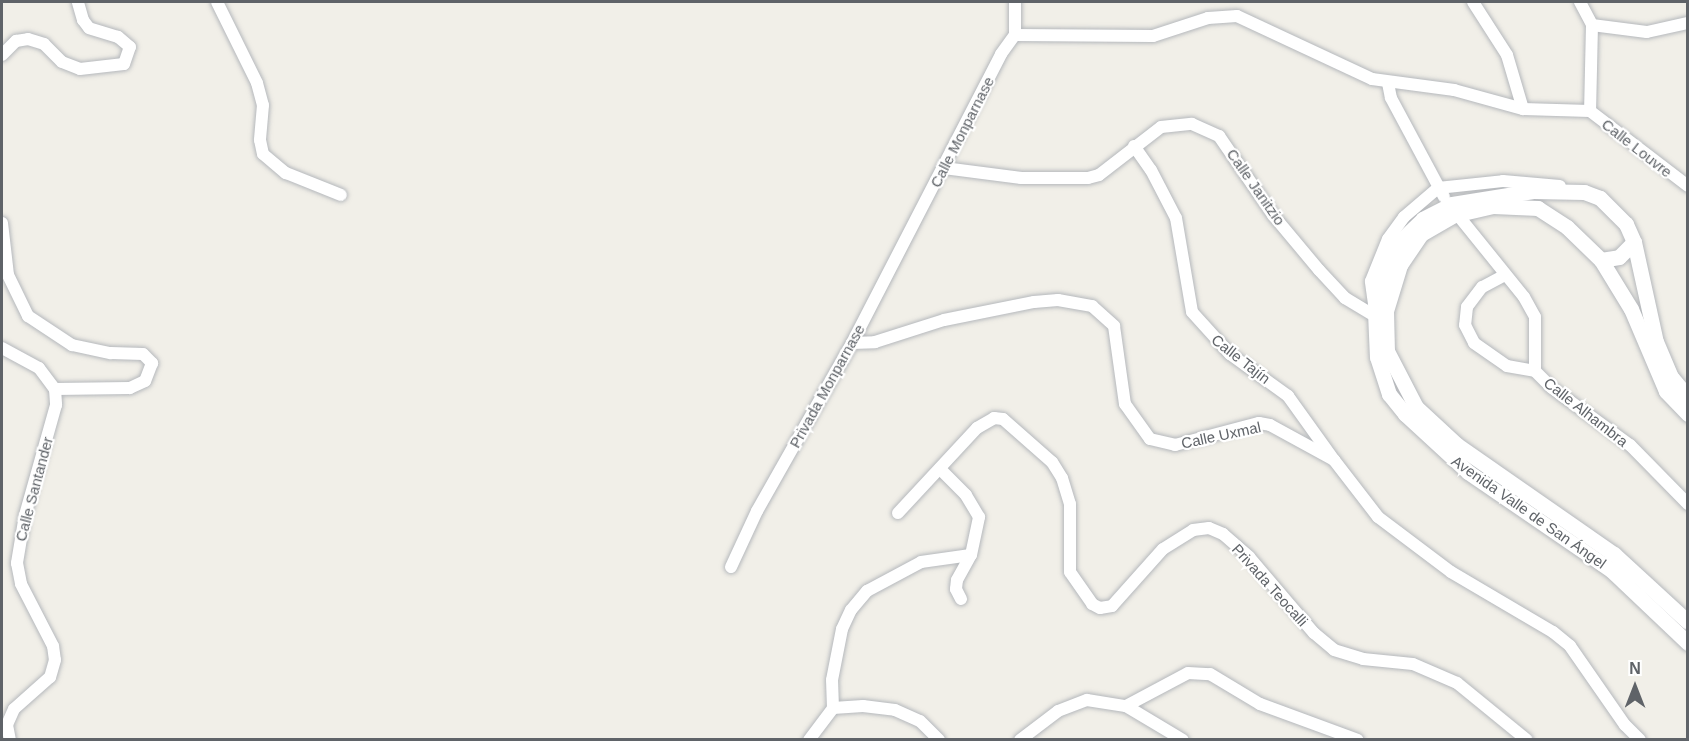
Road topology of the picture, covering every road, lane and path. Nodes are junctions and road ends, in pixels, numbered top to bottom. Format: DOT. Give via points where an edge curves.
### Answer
graph roads {
  1 [pos="78,2"];
  2 [pos="218,2"];
  3 [pos="1016,2"];
  4 [pos="1473,2"];
  5 [pos="1580,2"];
  6 [pos="1592,25"];
  7 [pos="1687,25"];
  8 [pos="1015,35"];
  9 [pos="2,51"];
  10 [pos="1388,83"];
  11 [pos="1523,109"];
  12 [pos="1590,111"];
  13 [pos="1134,146"];
  14 [pos="944,168"];
  15 [pos="1688,186"];
  16 [pos="1584,192"];
  17 [pos="1441,193"];
  18 [pos="340,195"];
  19 [pos="2,223"];
  20 [pos="1567,227"];
  21 [pos="1634,242"];
  22 [pos="894,260"];
  23 [pos="1600,260"];
  24 [pos="1505,275"];
  25 [pos="1375,314"];
  26 [pos="852,343"];
  27 [pos="2,348"];
  28 [pos="1535,371"];
  29 [pos="55,389"];
  30 [pos="1688,396"];
  31 [pos="1688,414"];
  32 [pos="1334,460"];
  33 [pos="940,469"];
  34 [pos="1506,478"];
  35 [pos="1519,488"];
  36 [pos="1494,491"];
  37 [pos="1508,501"];
  38 [pos="1688,504"];
  39 [pos="898,513"];
  40 [pos="971,555"];
  41 [pos="731,567"];
  42 [pos="961,599"];
  43 [pos="1688,622"];
  44 [pos="1688,643"];
  45 [pos="1126,706"];
  46 [pos="834,708"];
  47 [pos="10,740"];
  48 [pos="809,740"];
  49 [pos="939,740"];
  50 [pos="1020,740"];
  51 [pos="1184,740"];
  52 [pos="1358,740"];
  53 [pos="1527,740"];
  54 [pos="1640,740"];
  1 -- 9 [label="street" via="82,20 89,28 118,37 130,47 124,64 80,69 62,62 44,44 28,39 16,41"];
  2 -- 18 [label="street" via="257,83 263,105 263,154 286,173"];
  3 -- 8 [label="street"];
  4 -- 11 [label="street" via="1507,55"];
  5 -- 6 [label="street, Calle Louvre"];
  6 -- 7 [label="street" via="1647,32"];
  6 -- 12 [label="street, Calle Louvre"];
  8 -- 10 [label="street" via="1153,36 1208,18 1237,16 1355,74"];
  8 -- 14 [label="street, Calle Monparnase" via="1001,54"];
  10 -- 11 [label="street" via="1454,90"];
  10 -- 17 [label="street" via="1391,98"];
  11 -- 12 [label="street"];
  12 -- 15 [label="street, Calle Louvre"];
  13 -- 14 [label="street, Calle Janitzio" via="1099,175 1081,178 1021,177"];
  13 -- 25 [label="street, Calle Janitzio" via="1154,131 1176,124 1192,124 1219,136 1273,215 1319,270 1345,298"];
  13 -- 32 [label="street, Calle Tajín" via="1176,218 1192,312 1230,354 1299,408"];
  14 -- 22 [label="street, Calle Monparnase"];
  16 -- 17 [label="street" via="1503,181"];
  16 -- 21 [label="street, Avenida Valle de San Ángel" via="1600,198 1617,214"];
  16 -- 25 [label="street, Avenida Valle de San Ángel" via="1533,191 1470,199 1423,219 1400,241 1383,275"];
  17 -- 25 [label="street" via="1404,217 1376,263 1371,289"];
  19 -- 29 [label="street" via="8,275 28,316 72,345 111,353 144,354 152,363 145,381 130,388"];
  20 -- 23 [label="street, Avenida Valle de San Ángel"];
  20 -- 24 [label="street, Calle Alhambra" via="1517,212 1462,220"];
  20 -- 34 [label="street, Avenida Valle de San Ángel" via="1538,208 1526,206 1493,206 1454,215 1421,234 1400,265 1390,291 1387,351 1403,388 1432,423"];
  21 -- 23 [label="street" via="1619,257"];
  21 -- 30 [label="street, Avenida Valle de San Ángel" via="1656,342 1671,376"];
  22 -- 26 [label="street, Privada Monparnase"];
  23 -- 31 [label="street, Avenida Valle de San Ángel" via="1630,309 1666,391"];
  24 -- 28 [label="street, Calle Alhambra" via="1535,317"];
  24 -- 28 [label="street, Calle Alhambra" via="1472,297 1465,318 1468,334 1498,362"];
  25 -- 36 [label="street, Avenida Valle de San Ángel" via="1377,357 1389,394 1440,449"];
  26 -- 32 [label="street, Calle Uxmal" via="875,342 985,311 1034,302 1076,301 1092,306 1114,326 1125,404 1150,439 1175,445 1259,423 1270,425"];
  26 -- 41 [label="street, Privada Monparnase" via="757,511"];
  27 -- 29 [label="street" via="39,368"];
  28 -- 38 [label="street, Calle Alhambra" via="1630,445"];
  29 -- 47 [label="street, Calle Santander" via="55,412 25,515 17,563 21,584 53,646 56,660 50,677 14,709 7,725"];
  32 -- 54 [label="street, Calle Uxmal" via="1378,517 1451,572 1570,646 1625,725"];
  33 -- 39 [label="street, Privada Teocalli"];
  33 -- 40 [label="street" via="966,495 979,517"];
  33 -- 53 [label="street, Privada Teocalli" via="977,428 994,418 1003,419 1052,462 1062,478 1070,504 1070,572 1092,604 1100,608 1112,606 1163,549 1193,530 1209,528 1223,534 1249,557 1334,651 1363,659 1413,664 1457,683"];
  34 -- 35 [label="street, Avenida Valle de San Ángel"];
  34 -- 36 [label="street"];
  35 -- 37 [label="street"];
  35 -- 43 [label="street, Avenida Valle de San Ángel" via="1614,554"];
  36 -- 37 [label="street, Avenida Valle de San Ángel"];
  37 -- 44 [label="street, Avenida Valle de San Ángel" via="1611,570"];
  40 -- 42 [label="street" via="957,580"];
  40 -- 46 [label="street" via="921,562 867,591 851,610 843,629 832,680"];
  45 -- 50 [label="street" via="1100,700 1074,703"];
  45 -- 51 [label="street"];
  45 -- 52 [label="street" via="1188,673 1210,674 1260,704"];
  46 -- 48 [label="street"];
  46 -- 49 [label="street" via="895,710 920,721"];
}
